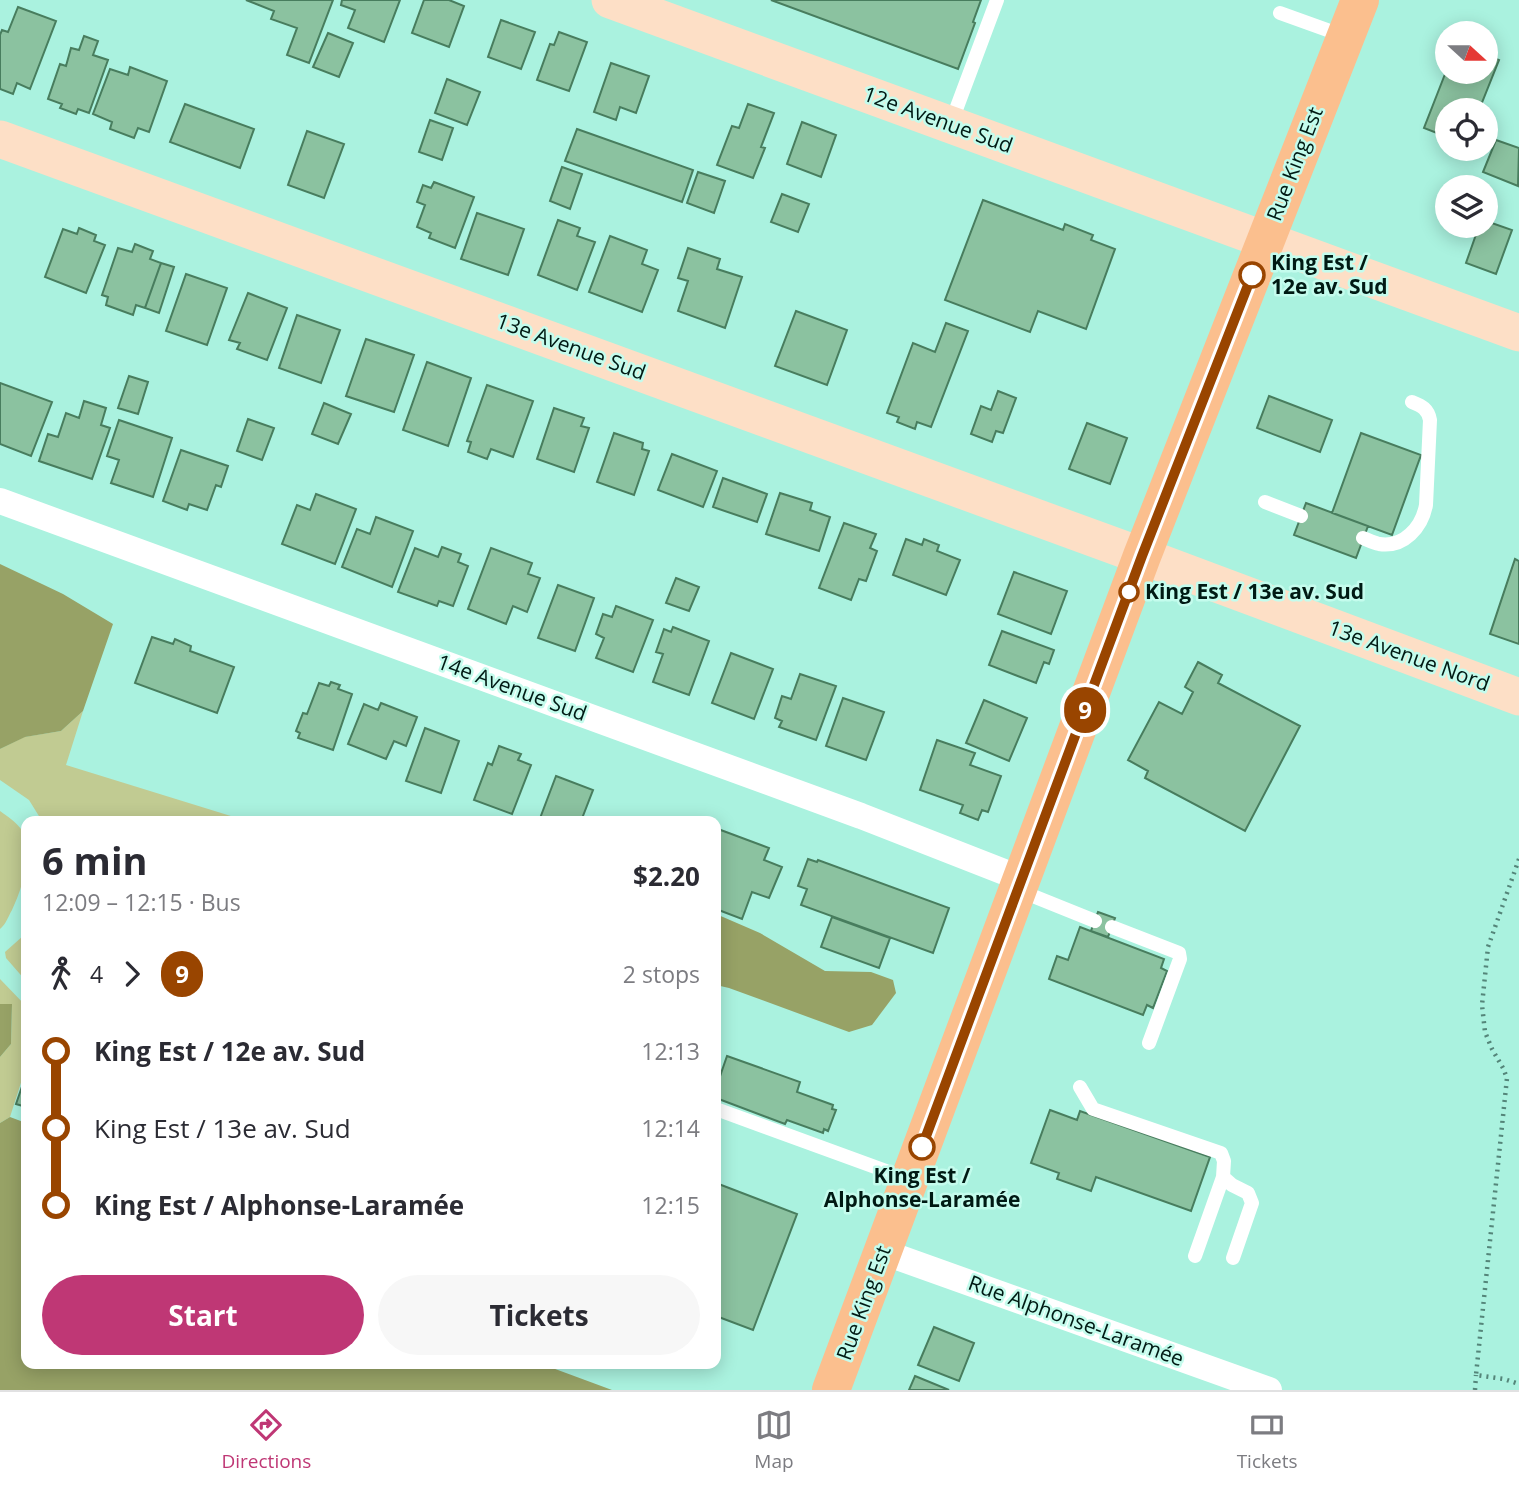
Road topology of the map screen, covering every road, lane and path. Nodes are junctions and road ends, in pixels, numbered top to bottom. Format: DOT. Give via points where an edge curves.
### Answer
graph roads {
  1 [pos="610,0"];
  2 [pos="997,0"];
  3 [pos="1360,0"];
  4 [pos="1280,13"];
  5 [pos="1345,37"];
  6 [pos="950,125"];
  7 [pos="0,139"];
  8 [pos="1265,241"];
  9 [pos="1519,332"];
  10 [pos="1412,402"];
  11 [pos="0,501"];
  12 [pos="1265,502"];
  13 [pos="1301,516"];
  14 [pos="1363,538"];
  15 [pos="1142,556"];
  16 [pos="1519,697"];
  17 [pos="1519,859"];
  18 [pos="1020,884"];
  19 [pos="1095,921"];
  20 [pos="1112,927"];
  21 [pos="1149,1043"];
  22 [pos="1080,1087"];
  23 [pos="721,1111"];
  24 [pos="1223,1177"];
  25 [pos="910,1180"];
  26 [pos="883,1252"];
  27 [pos="1195,1256"];
  28 [pos="1233,1258"];
  29 [pos="1476,1375"];
  30 [pos="1519,1384"];
  31 [pos="831,1390"];
  32 [pos="1269,1390"];
  33 [pos="1475,1390"];
  1 -- 6 [label="main road, 12e Avenue Sud"];
  2 -- 6 [label="lane"];
  3 -- 5 [label="main road, Rue King Est"];
  4 -- 5 [label="lane"];
  5 -- 8 [label="main road, Rue King Est"];
  6 -- 8 [label="main road, 12e Avenue Sud"];
  7 -- 15 [label="main road, 13e Avenue Sud"];
  8 -- 9 [label="main road, 12e Avenue Sud"];
  8 -- 15 [label="main road, Rue King Est"];
  10 -- 14 [label="lane" via="1422,406 1430,420 1424,515 1403,540 1380,544"];
  11 -- 18 [label="street, 14e Avenue Sud" via="848,811"];
  12 -- 13 [label="lane"];
  15 -- 16 [label="main road, 13e Avenue Nord"];
  15 -- 18 [label="main road, Rue King Est"];
  17 -- 29 [label="path" via="1488,947 1482,1004 1485,1032 1507,1078"];
  18 -- 19 [label="lane"];
  18 -- 25 [label="main road, Rue King Est"];
  20 -- 21 [label="lane" via="1179,953"];
  22 -- 24 [label="lane" via="1093,1109 1221,1153"];
  23 -- 25 [label="lane"];
  24 -- 27 [label="lane"];
  24 -- 28 [label="lane" via="1248,1193 1252,1203"];
  25 -- 26 [label="main road, Rue King Est"];
  26 -- 31 [label="main road, Rue King Est"];
  26 -- 32 [label="street, Rue Alphonse-Laramée"];
  29 -- 30 [label="path"];
  29 -- 33 [label="path"];
}
